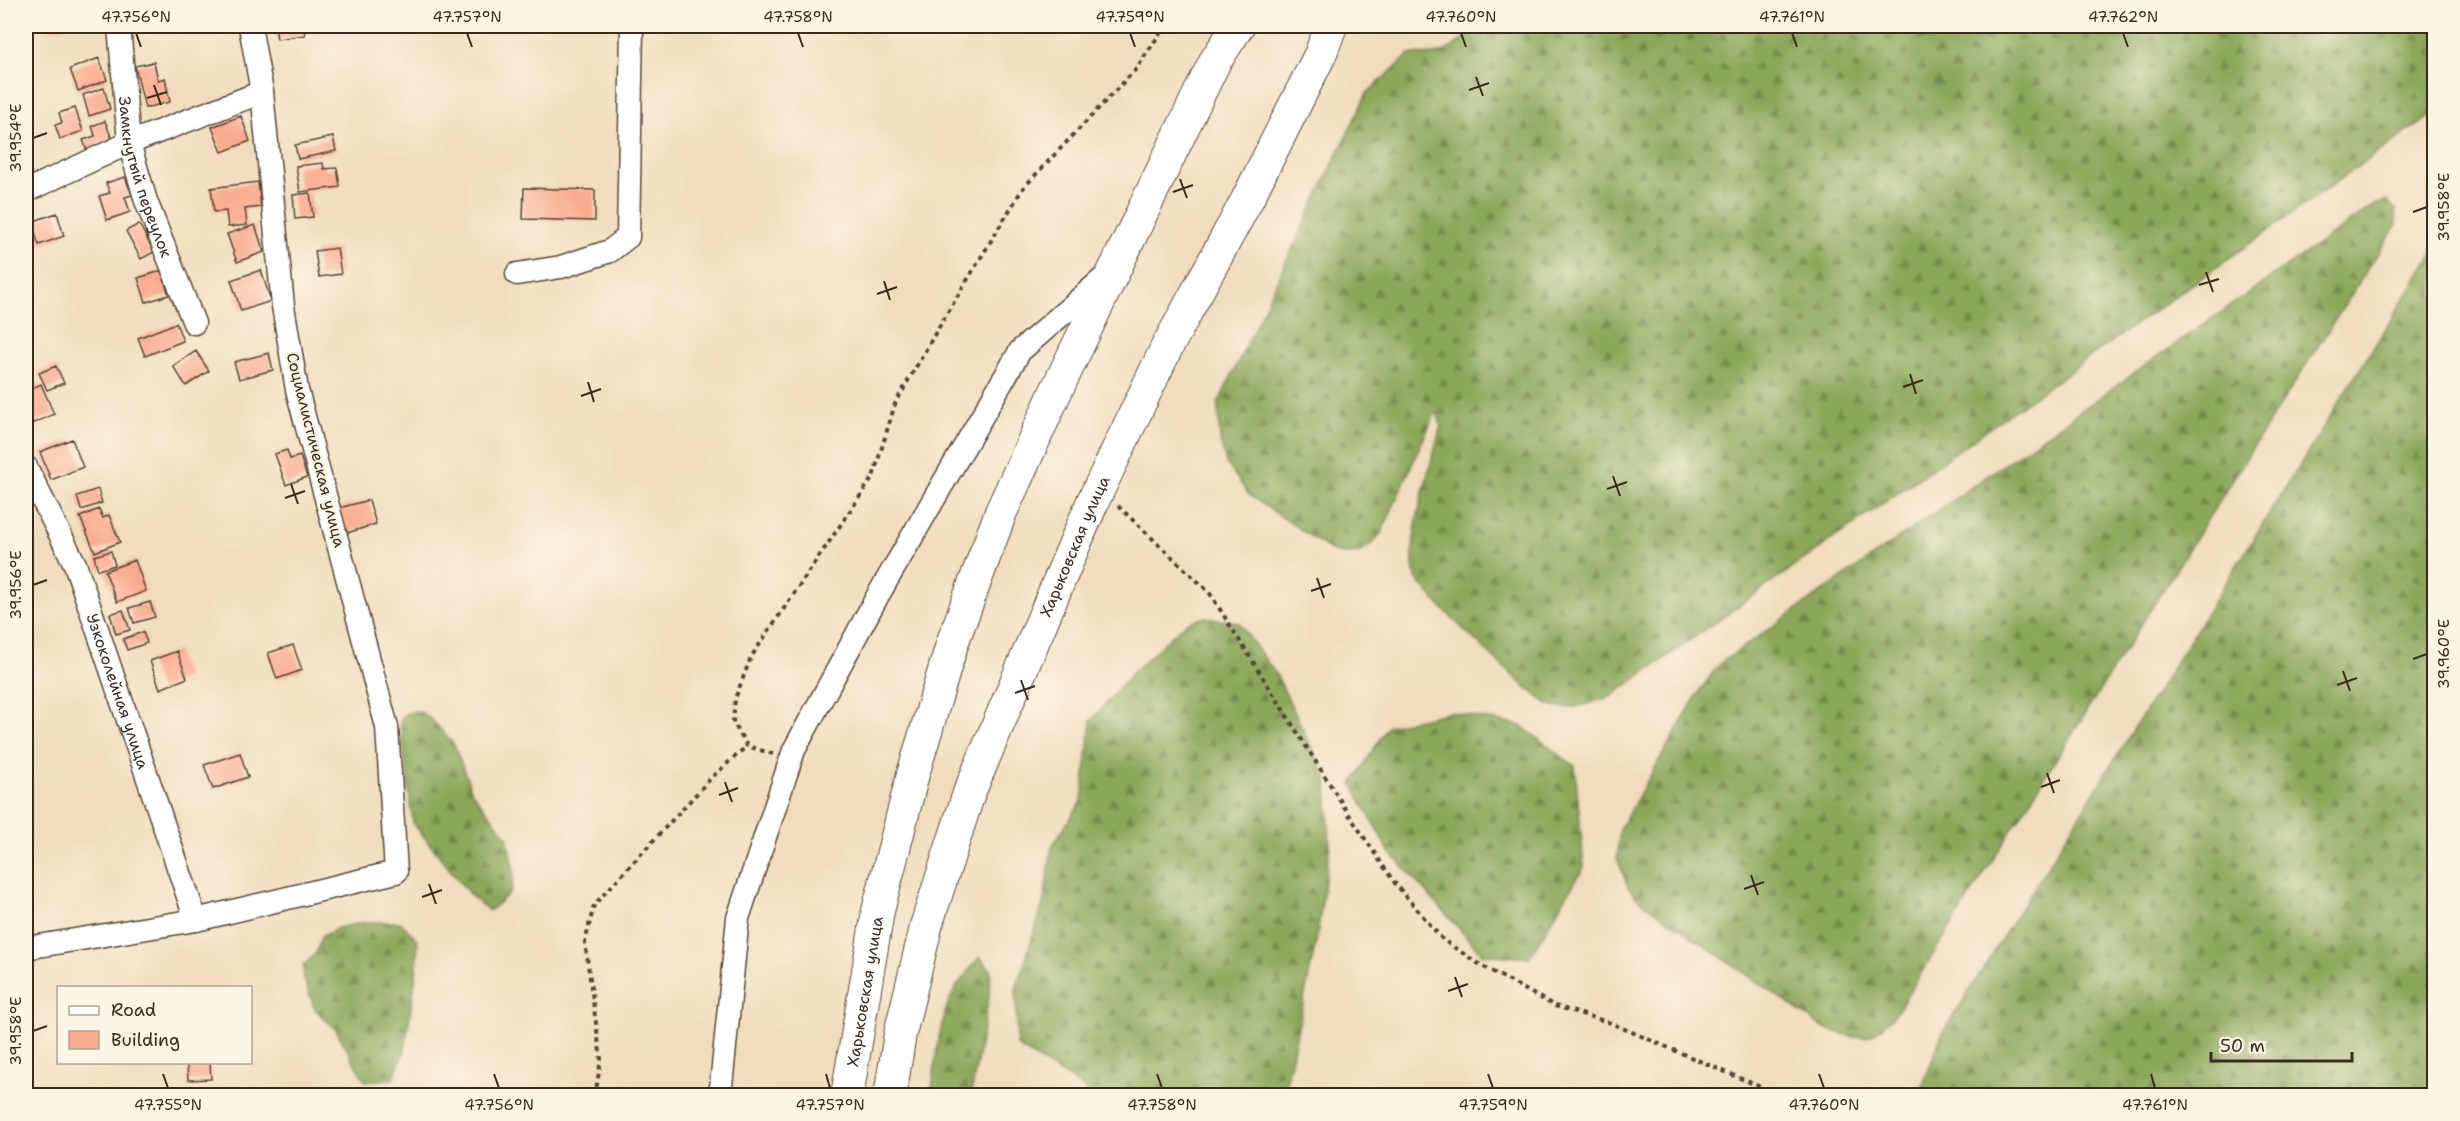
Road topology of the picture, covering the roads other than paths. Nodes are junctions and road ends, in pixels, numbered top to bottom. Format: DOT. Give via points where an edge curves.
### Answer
graph roads {
  1 [pos="119,26"];
  2 [pos="250,26"];
  3 [pos="633,26"];
  4 [pos="1238,26"];
  5 [pos="1330,26"];
  6 [pos="262,92"];
  7 [pos="129,143"];
  8 [pos="26,191"];
  9 [pos="1116,268"];
  10 [pos="517,274"];
  11 [pos="194,323"];
  12 [pos="26,467"];
  13 [pos="196,921"];
  14 [pos="26,948"];
  15 [pos="720,1095"];
  16 [pos="847,1095"];
  17 [pos="890,1095"];
  1 -- 7 [label="street, Замкнутый переулок"];
  2 -- 6 [label="street, Социалистическая улица"];
  3 -- 10 [label="street" via="628,237 610,252 561,267"];
  4 -- 9 [label="highway, Харьковская улица" via="1214,63"];
  5 -- 17 [label="highway, Харьковская улица" via="1320,55 1166,349 1099,489 969,793 927,923 900,1034"];
  6 -- 7 [label="street"];
  6 -- 13 [label="street, Социалистическая улица" via="283,306 297,390 387,727 396,872"];
  7 -- 8 [label="street"];
  7 -- 11 [label="street, Замкнутый переулок" via="146,201"];
  9 -- 15 [label="street" via="1020,351 877,597 791,759 738,918"];
  9 -- 16 [label="highway, Харьковская улица" via="1001,512 953,641 878,911"];
  12 -- 13 [label="street, Узкоколейная улица" via="75,564"];
  13 -- 14 [label="street"];
}
